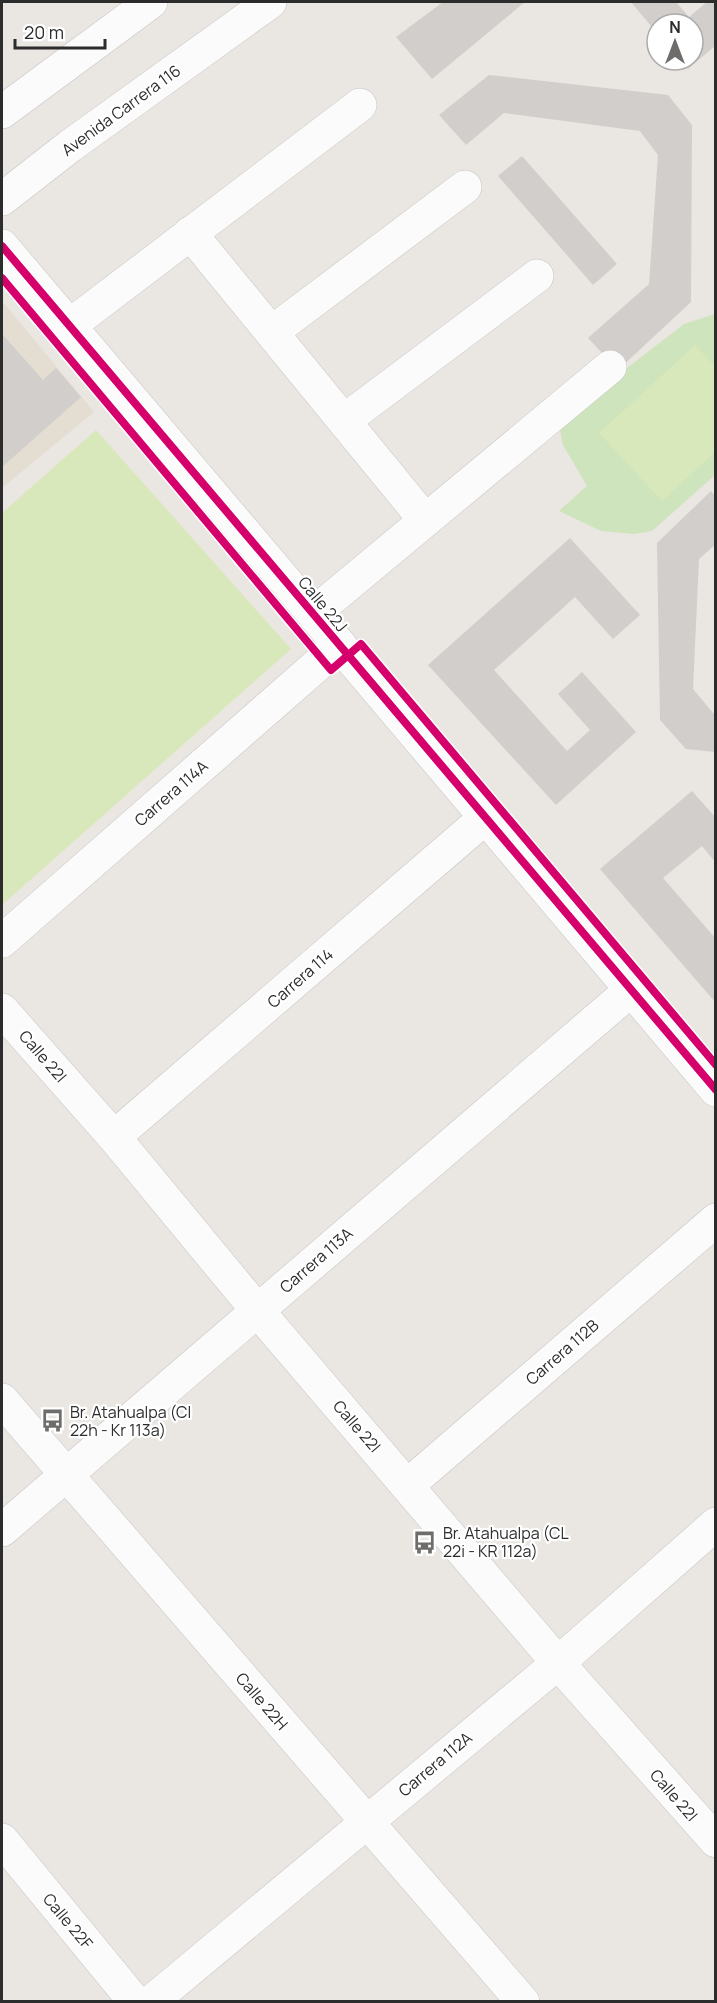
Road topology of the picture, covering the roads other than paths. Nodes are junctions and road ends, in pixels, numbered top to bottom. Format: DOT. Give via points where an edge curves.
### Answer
graph roads {
  1 [pos="152,2"];
  2 [pos="270,2"];
  3 [pos="360,105"];
  4 [pos="2,112"];
  5 [pos="465,187"];
  6 [pos="2,199"];
  7 [pos="190,233"];
  8 [pos="2,246"];
  9 [pos="537,276"];
  10 [pos="69,326"];
  11 [pos="272,332"];
  12 [pos="610,367"];
  13 [pos="345,420"];
  14 [pos="426,520"];
  15 [pos="314,613"];
  16 [pos="340,645"];
  17 [pos="485,818"];
  18 [pos="2,940"];
  19 [pos="631,990"];
  20 [pos="2,1010"];
  21 [pos="713,1081"];
  22 [pos="114,1137"];
  23 [pos="716,1220"];
  24 [pos="257,1310"];
  25 [pos="2,1400"];
  26 [pos="66,1475"];
  27 [pos="408,1485"];
  28 [pos="716,1524"];
  29 [pos="2,1530"];
  30 [pos="558,1663"];
  31 [pos="366,1821"];
  32 [pos="714,1836"];
  33 [pos="2,1840"];
  34 [pos="135,2001"];
  35 [pos="151,2001"];
  36 [pos="523,2001"];
  1 -- 4 [label="street"];
  2 -- 6 [label="street, Avenida Carrera 116"];
  3 -- 7 [label="street"];
  5 -- 11 [label="street"];
  7 -- 10 [label="street"];
  7 -- 11 [label="street"];
  8 -- 10 [label="street, Calle 22J"];
  9 -- 13 [label="street"];
  10 -- 15 [label="street, Calle 22J"];
  11 -- 13 [label="street"];
  12 -- 14 [label="street"];
  13 -- 14 [label="street"];
  14 -- 15 [label="street"];
  15 -- 16 [label="street, Calle 22J"];
  16 -- 17 [label="street, Calle 22J"];
  16 -- 18 [label="street, Carrera 114A"];
  17 -- 19 [label="street, Calle 22J"];
  17 -- 22 [label="street, Carrera 114"];
  19 -- 21 [label="street, Calle 22J"];
  19 -- 24 [label="street, Carrera 113A"];
  20 -- 22 [label="street, Calle 22I"];
  22 -- 24 [label="street, Calle 22I"];
  23 -- 27 [label="street, Carrera 112B"];
  24 -- 26 [label="street, Carrera 113A"];
  24 -- 27 [label="street, Calle 22I"];
  25 -- 26 [label="street, Calle 22H"];
  26 -- 29 [label="street, Carrera 113A"];
  26 -- 31 [label="street, Calle 22H"];
  27 -- 30 [label="street, Calle 22I"];
  28 -- 30 [label="street, Carrera 112A"];
  30 -- 31 [label="street, Carrera 112A"];
  30 -- 32 [label="street, Calle 22I"];
  31 -- 35 [label="street, Carrera 112A"];
  31 -- 36 [label="street, Calle 22H"];
  33 -- 34 [label="street, Calle 22F"];
}
